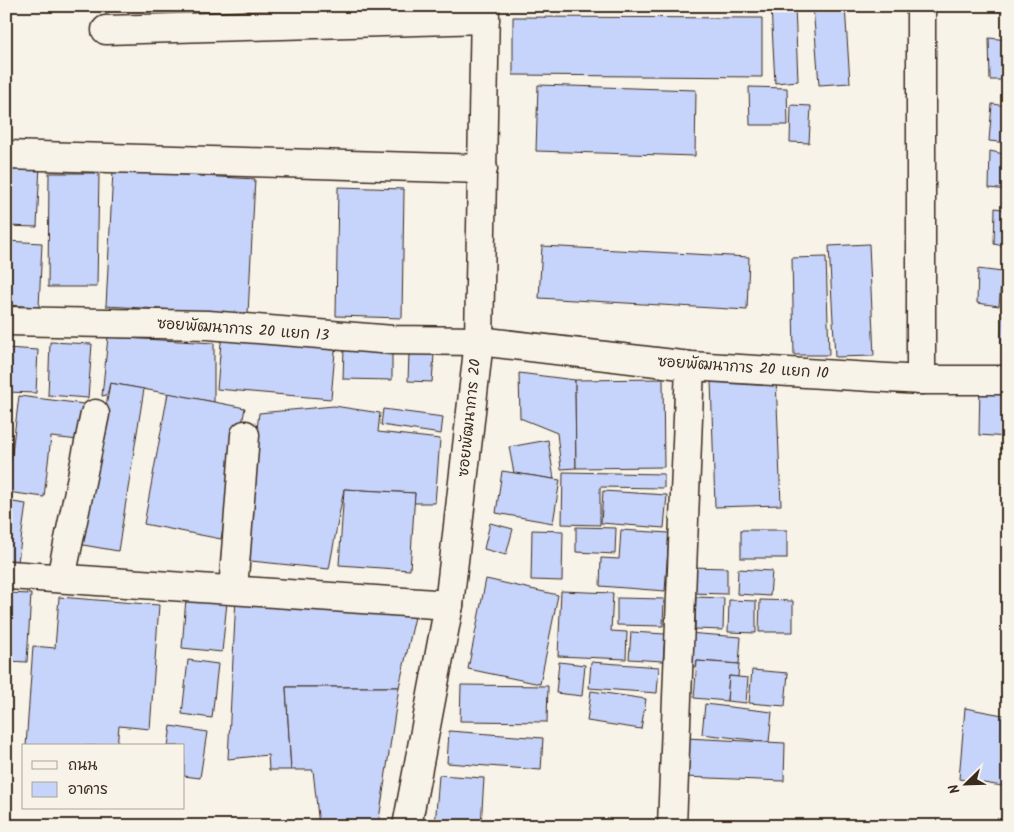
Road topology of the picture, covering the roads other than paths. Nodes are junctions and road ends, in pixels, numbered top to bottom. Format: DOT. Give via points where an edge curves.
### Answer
graph roads {
  1 [pos="921,6"];
  2 [pos="485,12"];
  3 [pos="106,30"];
  4 [pos="6,155"];
  5 [pos="482,169"];
  6 [pos="6,321"];
  7 [pos="479,341"];
  8 [pos="690,366"];
  9 [pos="921,380"];
  10 [pos="1008,380"];
  11 [pos="95,414"];
  12 [pos="245,435"];
  13 [pos="9,574"];
  14 [pos="61,578"];
  15 [pos="233,590"];
  16 [pos="450,605"];
  17 [pos="407,826"];
  18 [pos="672,826"];
  1 -- 9 [label="street"];
  2 -- 3 [label="street"];
  2 -- 5 [label="street, ซอยพัฒนาการ 20"];
  4 -- 5 [label="street"];
  5 -- 7 [label="street, ซอยพัฒนาการ 20"];
  6 -- 7 [label="street, ซอยพัฒนาการ 20 แยก 13" via="208,325 393,340"];
  7 -- 8 [label="street, ซอยพัฒนาการ 20 แยก 10"];
  7 -- 16 [label="street, ซอยพัฒนาการ 20"];
  8 -- 9 [label="street, ซอยพัฒนาการ 20 แยก 10"];
  8 -- 18 [label="street"];
  9 -- 10 [label="street, ซอยพัฒนาการ 20 แยก 10"];
  11 -- 14 [label="street"];
  12 -- 15 [label="street"];
  13 -- 14 [label="street"];
  14 -- 15 [label="street"];
  15 -- 16 [label="street"];
  16 -- 17 [label="street, ซอยพัฒนาการ 20"];
}
